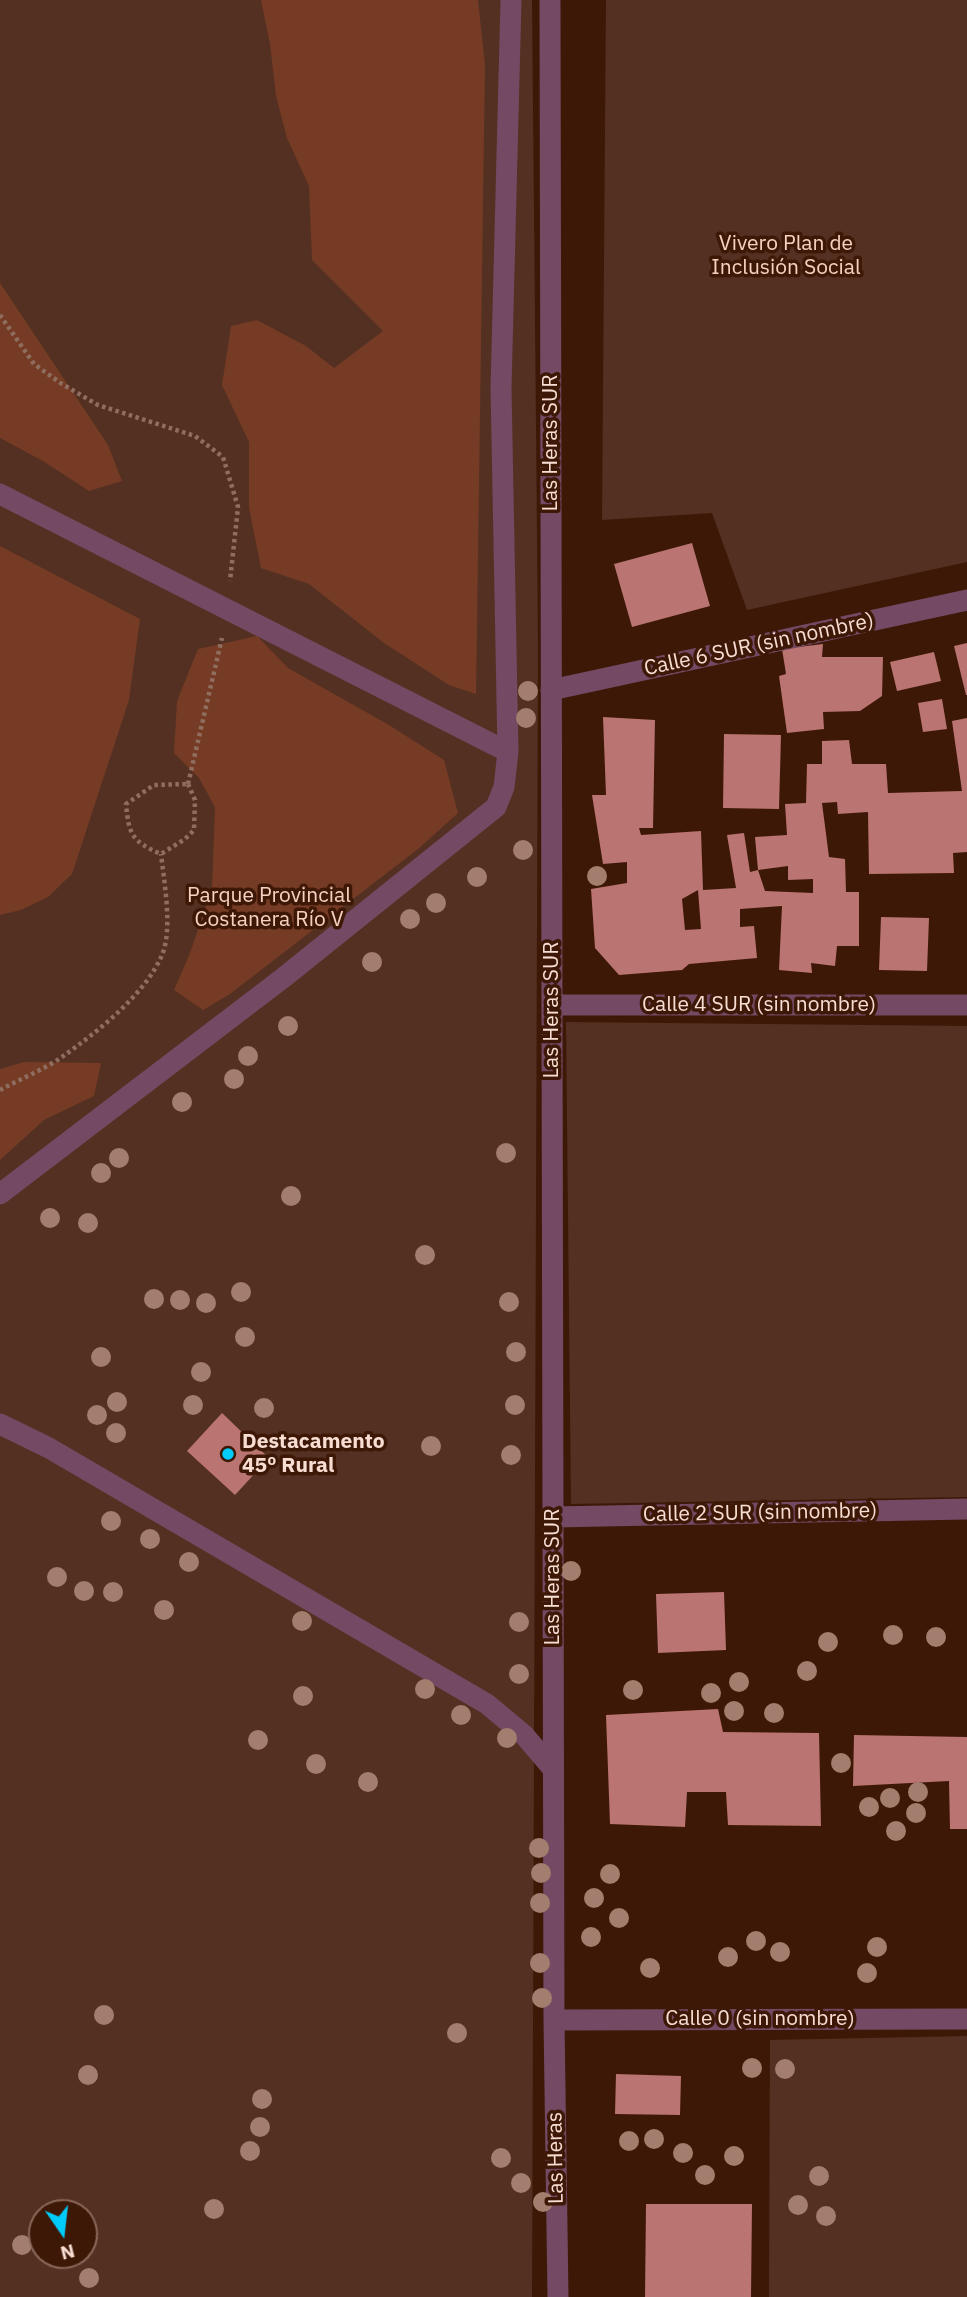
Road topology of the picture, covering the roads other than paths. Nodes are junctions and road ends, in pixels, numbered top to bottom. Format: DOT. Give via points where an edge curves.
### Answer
graph roads {
  1 [pos="510,0"];
  2 [pos="550,0"];
  3 [pos="0,494"];
  4 [pos="967,600"];
  5 [pos="551,690"];
  6 [pos="508,752"];
  7 [pos="551,1005"];
  8 [pos="967,1005"];
  9 [pos="0,1194"];
  10 [pos="0,1424"];
  11 [pos="967,1509"];
  12 [pos="553,1517"];
  13 [pos="553,1769"];
  14 [pos="967,2019"];
  15 [pos="554,2020"];
  16 [pos="558,2297"];
  1 -- 6 [label="street" via="501,388"];
  2 -- 5 [label="street, Las Heras SUR"];
  3 -- 6 [label="street"];
  4 -- 5 [label="street, Calle 6 SUR (sin nombre)"];
  5 -- 7 [label="street, Las Heras SUR"];
  6 -- 9 [label="street" via="504,787 496,807 283,978"];
  7 -- 8 [label="street, Calle 4 SUR (sin nombre)"];
  7 -- 12 [label="street, Las Heras SUR"];
  10 -- 13 [label="street" via="61,1455 487,1704 524,1735"];
  11 -- 12 [label="street, Calle 2 SUR (sin nombre)"];
  12 -- 13 [label="street, Las Heras SUR"];
  13 -- 15 [label="street, Las Heras SUR"];
  14 -- 15 [label="street, Calle 0 (sin nombre)"];
  15 -- 16 [label="street, Las Heras"];
}
